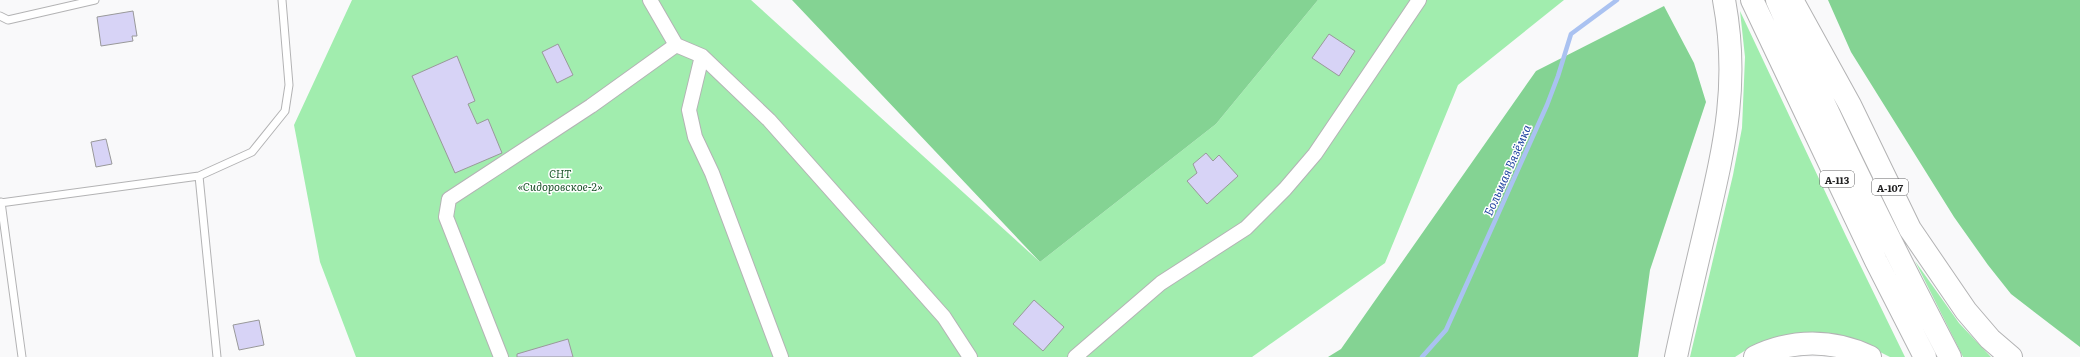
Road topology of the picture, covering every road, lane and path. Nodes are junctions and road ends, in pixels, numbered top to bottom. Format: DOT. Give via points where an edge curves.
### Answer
graph roads {
  1 [pos="95,0"];
  2 [pos="282,0"];
  3 [pos="650,0"];
  4 [pos="1419,0"];
  5 [pos="1724,0"];
  6 [pos="1752,0"];
  7 [pos="1777,0"];
  8 [pos="1792,0"];
  9 [pos="0,16"];
  10 [pos="676,45"];
  11 [pos="702,56"];
  12 [pos="199,176"];
  13 [pos="0,202"];
  14 [pos="22,357"];
  15 [pos="217,357"];
  16 [pos="501,357"];
  17 [pos="781,357"];
  18 [pos="970,357"];
  19 [pos="1075,357"];
  20 [pos="1676,357"];
  21 [pos="1755,357"];
  22 [pos="1870,357"];
  23 [pos="1925,357"];
  24 [pos="1950,357"];
  25 [pos="2011,357"];
  1 -- 9 [label="lane" via="8,20"];
  2 -- 12 [label="lane" via="289,85 285,111 252,152"];
  3 -- 10 [label="street"];
  4 -- 19 [label="street" via="1315,154 1285,190 1246,228 1161,283"];
  5 -- 20 [label="highway" via="1731,56 1728,119 1717,179"];
  6 -- 23 [label="highway, А-113" via="1876,261"];
  7 -- 24 [label="highway, А-113" via="1891,244"];
  8 -- 25 [label="highway, А-107" via="1850,105 1910,229 1958,301 1990,339"];
  10 -- 11 [label="street"];
  10 -- 16 [label="street" via="591,106 449,199 446,217"];
  11 -- 17 [label="street" via="690,110 695,137 712,173"];
  11 -- 18 [label="street" via="769,120 944,317"];
  12 -- 13 [label="lane"];
  12 -- 15 [label="lane"];
  13 -- 14 [label="lane"];
  21 -- 22 [label="highway" via="1787,345 1816,343 1841,346"];
}
